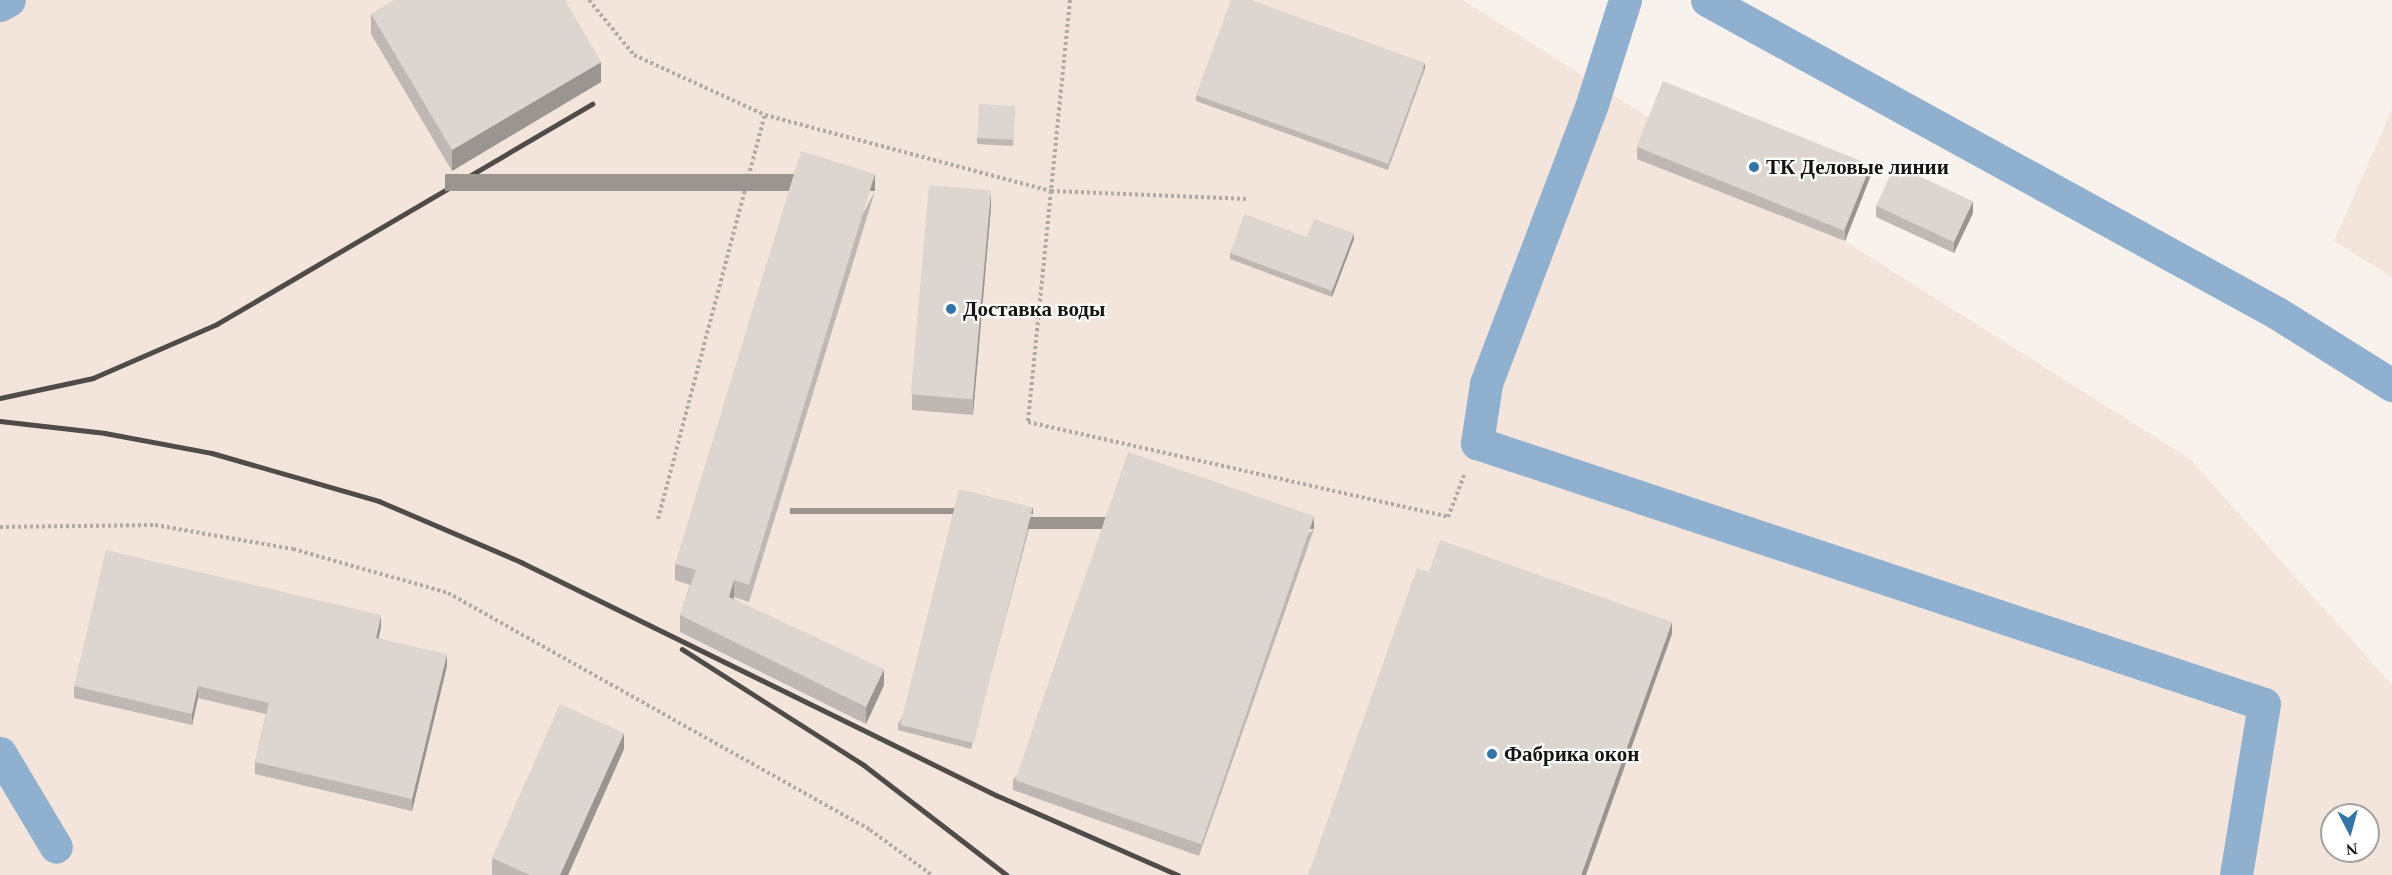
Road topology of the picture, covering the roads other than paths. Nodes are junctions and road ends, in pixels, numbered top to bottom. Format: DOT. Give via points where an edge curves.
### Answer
graph roads {
  1 [pos="9,0"];
  2 [pos="1625,0"];
  3 [pos="1707,0"];
  4 [pos="0,5"];
  5 [pos="2392,385"];
  6 [pos="0,753"];
  7 [pos="56,847"];
  8 [pos="2236,875"];
  1 -- 4 [label="street"];
  2 -- 8 [label="street" via="1591,106 1486,384 1477,443 2264,704"];
  3 -- 5 [label="street" via="2277,313"];
  6 -- 7 [label="street"];
}
